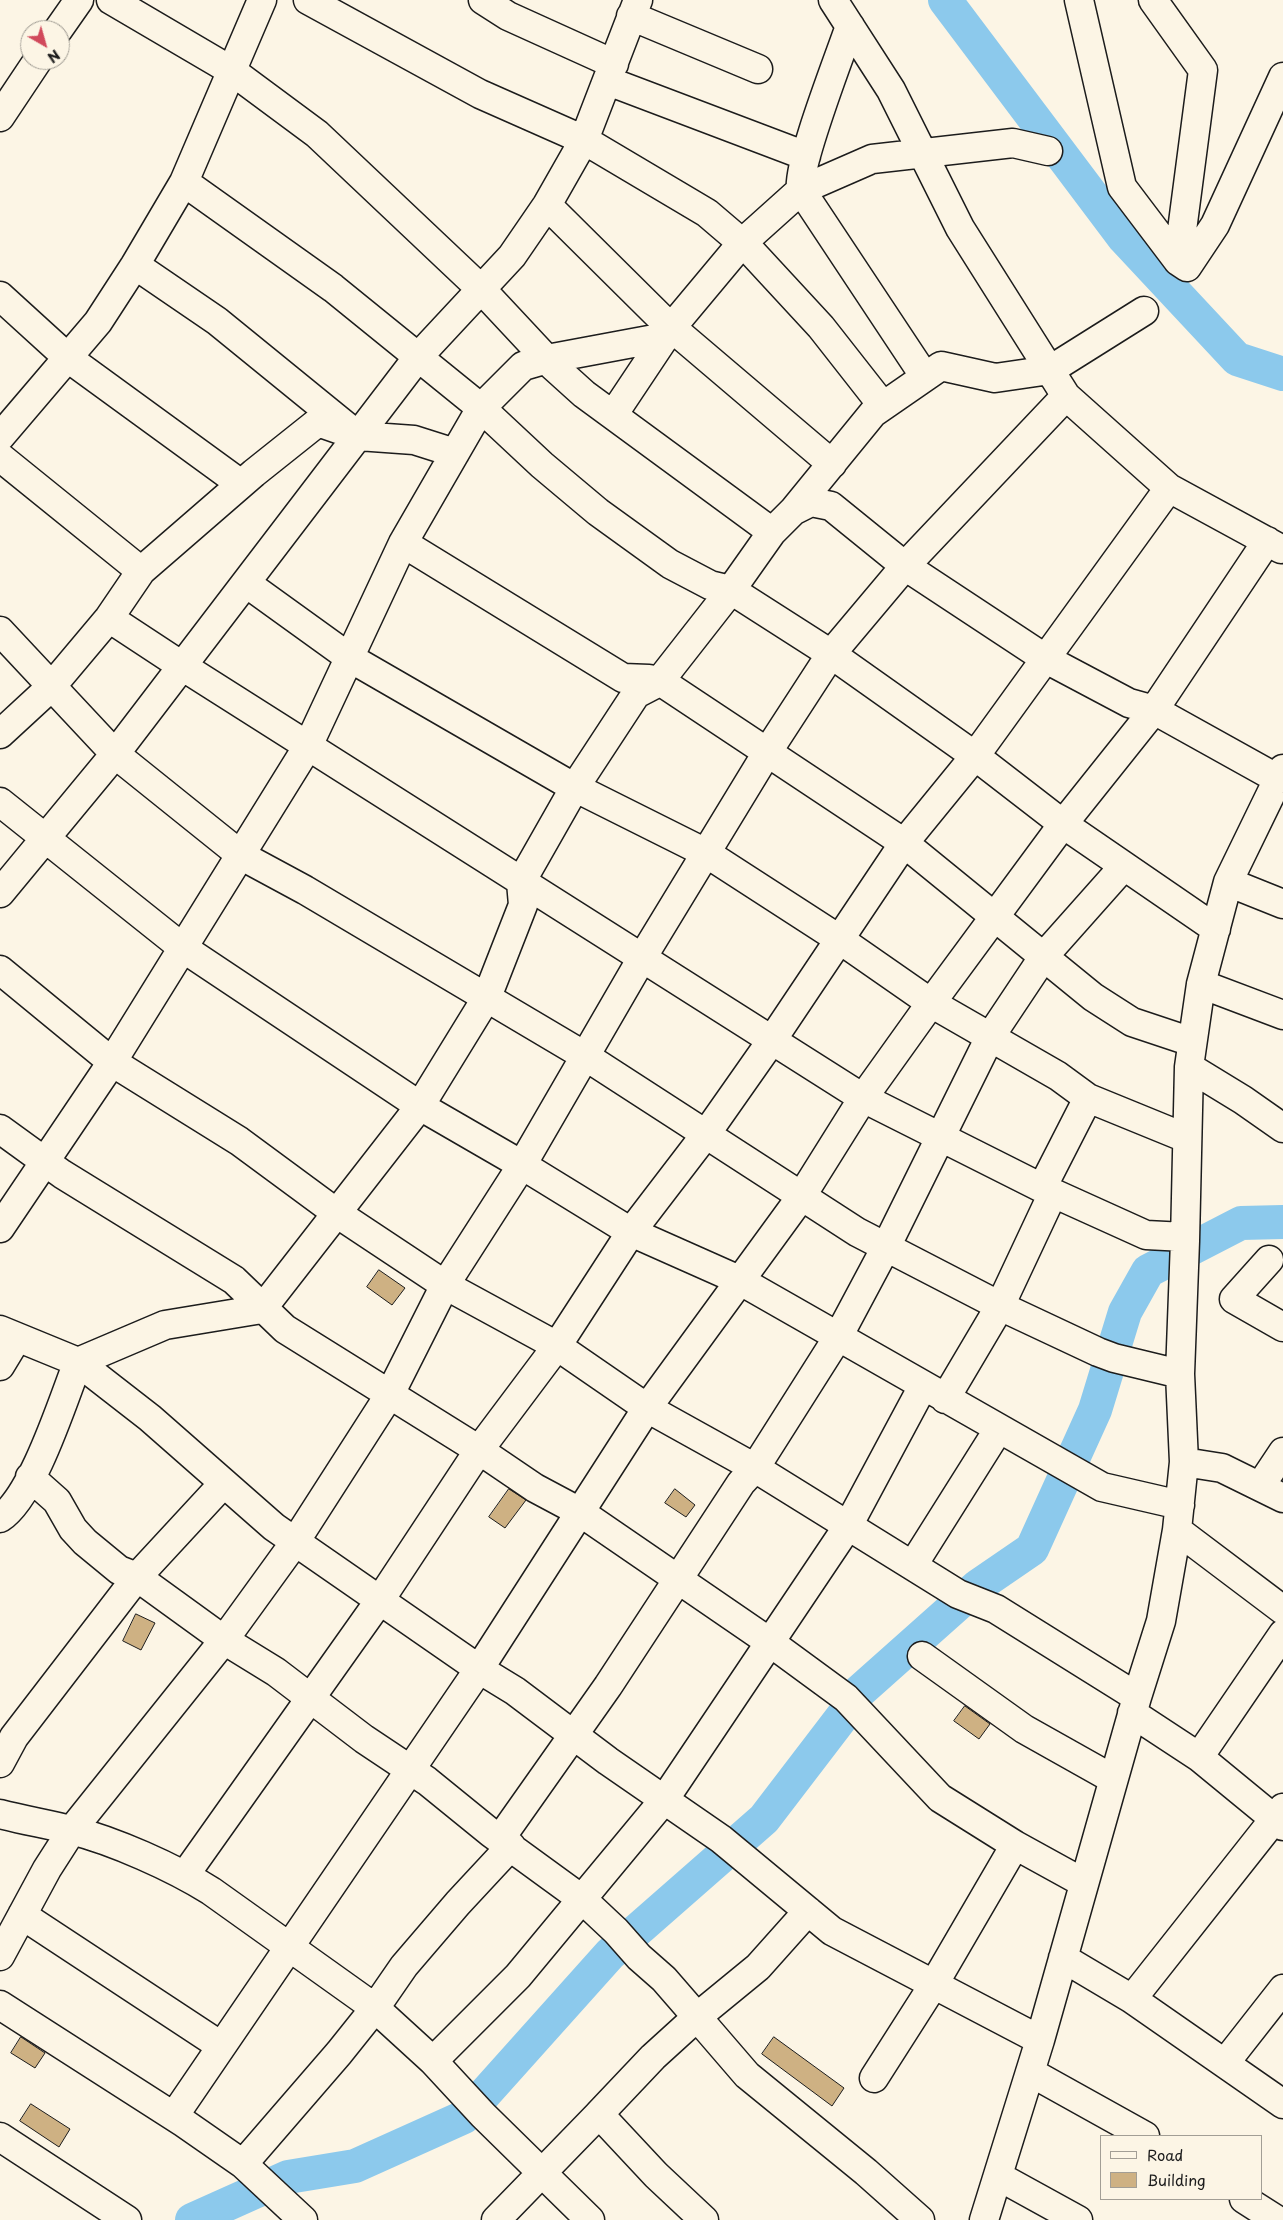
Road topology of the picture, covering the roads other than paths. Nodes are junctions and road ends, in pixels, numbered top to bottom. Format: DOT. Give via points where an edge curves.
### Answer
graph roads {
  1 [pos="79,0"];
  2 [pos="111,0"];
  3 [pos="262,0"];
  4 [pos="308,0"];
  5 [pos="483,0"];
  6 [pos="833,0"];
  7 [pos="1079,0"];
  8 [pos="1153,0"];
  9 [pos="513,8"];
  10 [pos="635,8"];
  11 [pos="65,20"];
  12 [pos="850,26"];
  13 [pos="758,69"];
  14 [pos="31,70"];
  15 [pos="232,71"];
  16 [pos="611,73"];
  17 [pos="1283,77"];
  18 [pos="0,117"];
  19 [pos="584,140"];
  20 [pos="1048,151"];
  21 [pos="922,152"];
  22 [pos="806,156"];
  23 [pos="184,182"];
  24 [pos="801,190"];
  25 [pos="547,205"];
  26 [pos="742,243"];
  27 [pos="1178,261"];
  28 [pos="135,265"];
  29 [pos="482,290"];
  30 [pos="0,296"];
  31 [pos="1144,311"];
  32 [pos="668,332"];
  33 [pos="68,358"];
  34 [pos="418,358"];
  35 [pos="547,358"];
  36 [pos="1050,370"];
  37 [pos="925,377"];
  38 [pos="1066,396"];
  39 [pos="883,406"];
  40 [pos="481,408"];
  41 [pos="613,415"];
  42 [pos="358,436"];
  43 [pos="0,437"];
  44 [pos="455,453"];
  45 [pos="0,457"];
  46 [pos="832,464"];
  47 [pos="241,484"];
  48 [pos="1169,488"];
  49 [pos="793,511"];
  50 [pos="772,532"];
  51 [pos="403,543"];
  52 [pos="1275,545"];
  53 [pos="904,566"];
  54 [pos="141,571"];
  55 [pos="246,583"];
  56 [pos="731,590"];
  57 [pos="109,618"];
  58 [pos="0,631"];
  59 [pos="831,654"];
  60 [pos="350,658"];
  61 [pos="1046,659"];
  62 [pos="182,666"];
  63 [pos="659,682"];
  64 [pos="50,688"];
  65 [pos="1154,710"];
  66 [pos="0,734"];
  67 [pos="308,746"];
  68 [pos="768,751"];
  69 [pos="115,754"];
  70 [pos="975,756"];
  71 [pos="1281,774"];
  72 [pos="575,787"];
  73 [pos="0,802"];
  74 [pos="1062,824"];
  75 [pos="44,839"];
  76 [pos="904,843"];
  77 [pos="706,853"];
  78 [pos="242,856"];
  79 [pos="1124,866"];
  80 [pos="521,882"];
  81 [pos="1228,882"];
  82 [pos="0,893"];
  83 [pos="1283,904"];
  84 [pos="997,916"];
  85 [pos="1216,929"];
  86 [pos="839,939"];
  87 [pos="182,948"];
  88 [pos="1044,956"];
  89 [pos="642,958"];
  90 [pos="0,970"];
  91 [pos="1201,984"];
  92 [pos="487,998"];
  93 [pos="931,1003"];
  94 [pos="1283,1015"];
  95 [pos="990,1036"];
  96 [pos="772,1040"];
  97 [pos="1191,1054"];
  98 [pos="585,1056"];
  99 [pos="112,1062"];
  100 [pos="863,1098"];
  101 [pos="1088,1098"];
  102 [pos="420,1106"];
  103 [pos="1283,1128"];
  104 [pos="0,1129"];
  105 [pos="706,1134"];
  106 [pos="941,1137"];
  107 [pos="1186,1138"];
  108 [pos="44,1161"];
  109 [pos="522,1165"];
  110 [pos="1047,1191"];
  111 [pos="801,1197"];
  112 [pos="338,1214"];
  113 [pos="0,1228"];
  114 [pos="631,1232"];
  115 [pos="1185,1245"];
  116 [pos="886,1247"];
  117 [pos="1269,1260"];
  118 [pos="739,1280"];
  119 [pos="445,1285"];
  120 [pos="1000,1306"];
  121 [pos="262,1309"];
  122 [pos="1280,1320"];
  123 [pos="8,1334"];
  124 [pos="838,1337"];
  125 [pos="557,1346"];
  126 [pos="78,1362"];
  127 [pos="0,1366"];
  128 [pos="1180,1374"];
  129 [pos="934,1393"];
  130 [pos="390,1394"];
  131 [pos="648,1408"];
  132 [pos="998,1430"];
  133 [pos="479,1450"];
  134 [pos="1283,1452"];
  135 [pos="1184,1462"];
  136 [pos="755,1468"];
  137 [pos="30,1477"];
  138 [pos="222,1484"];
  139 [pos="1272,1491"];
  140 [pos="580,1512"];
  141 [pos="1178,1517"];
  142 [pos="0,1518"];
  143 [pos="848,1526"];
  144 [pos="296,1542"];
  145 [pos="913,1565"];
  146 [pos="137,1577"];
  147 [pos="679,1579"];
  148 [pos="380,1600"];
  149 [pos="1283,1610"];
  150 [pos="1283,1634"];
  151 [pos="224,1640"];
  152 [pos="772,1643"];
  153 [pos="922,1656"];
  154 [pos="479,1669"];
  155 [pos="310,1698"];
  156 [pos="1134,1705"];
  157 [pos="7,1732"];
  158 [pos="574,1735"];
  159 [pos="1199,1757"];
  160 [pos="0,1763"];
  161 [pos="409,1770"];
  162 [pos="1113,1779"];
  163 [pos="664,1800"];
  164 [pos="0,1814"];
  165 [pos="1280,1817"];
  166 [pos="72,1830"];
  167 [pos="506,1843"];
  168 [pos="1015,1845"];
  169 [pos="185,1875"];
  170 [pos="1084,1883"];
  171 [pos="583,1900"];
  172 [pos="808,1911"];
  173 [pos="22,1915"];
  174 [pos="290,1947"];
  175 [pos="0,1956"];
  176 [pos="1063,1958"];
  177 [pos="934,1984"];
  178 [pos="1283,1989"];
  179 [pos="1132,1999"];
  180 [pos="0,2005"];
  181 [pos="375,2008"];
  182 [pos="697,2017"];
  183 [pos="1040,2040"];
  184 [pos="221,2046"];
  185 [pos="433,2061"];
  186 [pos="1225,2063"];
  187 [pos="1030,2072"];
  188 [pos="874,2078"];
  189 [pos="1283,2104"];
  190 [pos="599,2114"];
  191 [pos="174,2116"];
  192 [pos="1143,2135"];
  193 [pos="0,2137"];
  194 [pos="542,2175"];
  195 [pos="998,2176"];
  196 [pos="257,2177"];
  197 [pos="1246,2200"];
  198 [pos="127,2220"];
  199 [pos="303,2220"];
  200 [pos="496,2220"];
  201 [pos="590,2220"];
  202 [pos="704,2220"];
  203 [pos="920,2220"];
  204 [pos="984,2220"];
  205 [pos="1078,2220"];
  206 [pos="1277,2220"];
  1 -- 11 [label="street"];
  2 -- 15 [label="street"];
  3 -- 15 [label="street"];
  4 -- 19 [label="street" via="480,94"];
  5 -- 9 [label="street"];
  6 -- 12 [label="street"];
  7 -- 27 [label="street" via="1122,187"];
  8 -- 27 [label="street" via="1203,70"];
  9 -- 16 [label="street"];
  10 -- 13 [label="street"];
  10 -- 16 [label="street"];
  12 -- 21 [label="street" via="891,90"];
  12 -- 22 [label="street"];
  14 -- 18 [label="street"];
  15 -- 23 [label="street"];
  15 -- 29 [label="street" via="317,134"];
  16 -- 19 [label="street"];
  16 -- 22 [label="street"];
  17 -- 27 [label="street" via="1215,225 1187,267"];
  19 -- 25 [label="street"];
  19 -- 26 [label="street" via="707,213"];
  20 -- 21 [label="street" via="1013,143"];
  21 -- 24 [label="street" via="872,159"];
  21 -- 36 [label="street" via="960,228"];
  22 -- 24 [label="street" via="799,181"];
  23 -- 28 [label="street"];
  23 -- 34 [label="street" via="333,288"];
  24 -- 26 [label="street"];
  24 -- 37 [label="street"];
  25 -- 29 [label="street" via="512,256"];
  25 -- 32 [label="street"];
  26 -- 32 [label="street"];
  26 -- 39 [label="street" via="822,327"];
  28 -- 33 [label="street" via="98,322"];
  28 -- 42 [label="street" via="217,321"];
  29 -- 34 [label="street"];
  29 -- 35 [label="street"];
  30 -- 33 [label="street"];
  31 -- 36 [label="street"];
  32 -- 35 [label="street"];
  32 -- 41 [label="street"];
  32 -- 46 [label="street"];
  33 -- 43 [label="street"];
  33 -- 47 [label="street"];
  34 -- 40 [label="street"];
  34 -- 42 [label="street"];
  35 -- 40 [label="street" via="523,366"];
  35 -- 41 [label="street" via="584,394"];
  36 -- 37 [label="street" via="996,378 942,366"];
  36 -- 38 [label="street"];
  37 -- 39 [label="street"];
  38 -- 48 [label="street"];
  38 -- 53 [label="street"];
  39 -- 46 [label="street" via="873,413"];
  40 -- 44 [label="street"];
  40 -- 56 [label="street" via="598,512 670,564 710,585"];
  41 -- 50 [label="street"];
  42 -- 44 [label="street" via="414,440"];
  42 -- 47 [label="street" via="318,422"];
  42 -- 55 [label="street"];
  44 -- 51 [label="street"];
  45 -- 54 [label="street"];
  46 -- 49 [label="street"];
  47 -- 54 [label="street"];
  48 -- 52 [label="street"];
  48 -- 61 [label="street"];
  49 -- 50 [label="street"];
  49 -- 53 [label="street" via="811,502 831,506"];
  50 -- 56 [label="street"];
  51 -- 60 [label="street"];
  51 -- 63 [label="street" via="623,678"];
  52 -- 65 [label="street"];
  53 -- 59 [label="street"];
  53 -- 61 [label="street"];
  54 -- 57 [label="street"];
  55 -- 60 [label="street"];
  55 -- 62 [label="street"];
  56 -- 59 [label="street"];
  56 -- 63 [label="street"];
  57 -- 62 [label="street"];
  57 -- 64 [label="street"];
  58 -- 64 [label="street"];
  59 -- 68 [label="street"];
  59 -- 70 [label="street"];
  60 -- 67 [label="street"];
  60 -- 72 [label="street"];
  61 -- 65 [label="street" via="1129,703"];
  61 -- 70 [label="street"];
  62 -- 67 [label="street"];
  62 -- 69 [label="street"];
  63 -- 68 [label="street"];
  63 -- 72 [label="street" via="636,694"];
  64 -- 66 [label="street"];
  64 -- 69 [label="street"];
  65 -- 71 [label="street"];
  65 -- 74 [label="street"];
  67 -- 78 [label="street"];
  67 -- 80 [label="street"];
  68 -- 76 [label="street"];
  68 -- 77 [label="street"];
  69 -- 75 [label="street"];
  69 -- 78 [label="street"];
  70 -- 74 [label="street"];
  70 -- 76 [label="street"];
  71 -- 81 [label="street"];
  72 -- 77 [label="street"];
  72 -- 80 [label="street"];
  73 -- 75 [label="street"];
  74 -- 79 [label="street"];
  74 -- 84 [label="street"];
  75 -- 82 [label="street"];
  75 -- 87 [label="street"];
  76 -- 84 [label="street"];
  76 -- 86 [label="street"];
  77 -- 86 [label="street"];
  77 -- 89 [label="street"];
  78 -- 87 [label="street"];
  78 -- 92 [label="street"];
  79 -- 85 [label="street"];
  79 -- 88 [label="street"];
  80 -- 89 [label="street"];
  80 -- 92 [label="street" via="523,905"];
  81 -- 83 [label="street"];
  81 -- 85 [label="street"];
  84 -- 88 [label="street"];
  84 -- 93 [label="street"];
  85 -- 91 [label="street"];
  86 -- 93 [label="street"];
  86 -- 96 [label="street"];
  87 -- 99 [label="street"];
  87 -- 102 [label="street"];
  88 -- 95 [label="street"];
  88 -- 97 [label="street" via="1093,997"];
  89 -- 96 [label="street"];
  89 -- 98 [label="street"];
  90 -- 99 [label="street"];
  91 -- 94 [label="street"];
  91 -- 97 [label="street"];
  92 -- 98 [label="street"];
  92 -- 102 [label="street"];
  93 -- 95 [label="street"];
  93 -- 100 [label="street"];
  95 -- 101 [label="street" via="1058,1076"];
  95 -- 106 [label="street"];
  96 -- 100 [label="street"];
  96 -- 105 [label="street"];
  97 -- 103 [label="street" via="1243,1100"];
  97 -- 107 [label="street"];
  98 -- 105 [label="street"];
  98 -- 109 [label="street"];
  99 -- 108 [label="street"];
  99 -- 112 [label="street" via="239,1141"];
  100 -- 106 [label="street"];
  100 -- 111 [label="street"];
  101 -- 107 [label="street"];
  101 -- 110 [label="street"];
  102 -- 109 [label="street"];
  102 -- 112 [label="street"];
  104 -- 108 [label="street"];
  105 -- 111 [label="street"];
  105 -- 114 [label="street"];
  106 -- 110 [label="street"];
  106 -- 116 [label="street"];
  107 -- 115 [label="street"];
  108 -- 113 [label="street"];
  108 -- 121 [label="street" via="234,1280"];
  109 -- 114 [label="street"];
  109 -- 119 [label="street"];
  110 -- 115 [label="street" via="1146,1235"];
  110 -- 120 [label="street"];
  111 -- 116 [label="street"];
  111 -- 118 [label="street"];
  112 -- 119 [label="street"];
  112 -- 121 [label="street"];
  114 -- 118 [label="street"];
  114 -- 125 [label="street"];
  115 -- 128 [label="street"];
  116 -- 120 [label="street"];
  116 -- 124 [label="street"];
  117 -- 122 [label="street" via="1234,1299"];
  118 -- 124 [label="street"];
  118 -- 131 [label="street"];
  119 -- 125 [label="street"];
  119 -- 130 [label="street"];
  120 -- 128 [label="street" via="1106,1355"];
  120 -- 129 [label="street"];
  121 -- 126 [label="street" via="165,1325"];
  121 -- 130 [label="street" via="285,1329"];
  123 -- 126 [label="street"];
  123 -- 127 [label="street"];
  124 -- 129 [label="street"];
  124 -- 136 [label="street"];
  125 -- 131 [label="street"];
  125 -- 133 [label="street"];
  126 -- 137 [label="street"];
  126 -- 138 [label="street" via="150,1418"];
  128 -- 135 [label="street"];
  129 -- 132 [label="street"];
  129 -- 143 [label="street"];
  130 -- 133 [label="street"];
  130 -- 144 [label="street"];
  131 -- 136 [label="street"];
  131 -- 140 [label="street"];
  132 -- 141 [label="street" via="1102,1487"];
  132 -- 145 [label="street"];
  133 -- 140 [label="street" via="535,1488"];
  133 -- 148 [label="street"];
  134 -- 139 [label="street"];
  135 -- 139 [label="street" via="1222,1468"];
  135 -- 141 [label="street"];
  136 -- 143 [label="street"];
  136 -- 147 [label="street" via="741,1483"];
  137 -- 142 [label="street" via="10,1512"];
  137 -- 146 [label="street" via="57,1502 85,1542 119,1570"];
  138 -- 144 [label="street"];
  138 -- 146 [label="street"];
  140 -- 147 [label="street"];
  140 -- 154 [label="street"];
  141 -- 149 [label="street"];
  141 -- 156 [label="street" via="1161,1621"];
  143 -- 145 [label="street"];
  143 -- 152 [label="street"];
  144 -- 148 [label="street"];
  144 -- 151 [label="street"];
  145 -- 156 [label="street" via="958,1594 996,1610"];
  146 -- 151 [label="street"];
  146 -- 157 [label="street"];
  147 -- 152 [label="street"];
  147 -- 158 [label="street"];
  148 -- 154 [label="street"];
  148 -- 155 [label="street"];
  150 -- 159 [label="street"];
  151 -- 155 [label="street" via="276,1672"];
  151 -- 166 [label="street"];
  152 -- 163 [label="street"];
  152 -- 168 [label="street" via="846,1698 940,1798"];
  153 -- 162 [label="street" via="1024,1729"];
  154 -- 158 [label="street"];
  154 -- 161 [label="street"];
  155 -- 161 [label="street"];
  155 -- 169 [label="street"];
  156 -- 159 [label="street"];
  156 -- 162 [label="street"];
  157 -- 160 [label="street"];
  158 -- 163 [label="street"];
  158 -- 167 [label="street"];
  159 -- 165 [label="street"];
  161 -- 167 [label="street"];
  161 -- 174 [label="street"];
  162 -- 170 [label="street"];
  163 -- 171 [label="street"];
  163 -- 172 [label="street" via="722,1838"];
  164 -- 166 [label="street"];
  165 -- 179 [label="street"];
  166 -- 169 [label="street"];
  166 -- 173 [label="street"];
  167 -- 171 [label="street"];
  167 -- 181 [label="street" via="404,1966"];
  168 -- 170 [label="street"];
  168 -- 177 [label="street"];
  169 -- 174 [label="street"];
  170 -- 176 [label="street"];
  171 -- 182 [label="street" via="664,1979"];
  171 -- 185 [label="street" via="518,1976"];
  172 -- 177 [label="street" via="832,1930"];
  172 -- 182 [label="street" via="758,1967"];
  173 -- 175 [label="street"];
  173 -- 184 [label="street"];
  174 -- 181 [label="street"];
  174 -- 184 [label="street"];
  176 -- 179 [label="street"];
  176 -- 183 [label="street"];
  177 -- 183 [label="street"];
  177 -- 188 [label="street"];
  178 -- 186 [label="street"];
  179 -- 186 [label="street"];
  180 -- 191 [label="street"];
  181 -- 185 [label="street"];
  181 -- 196 [label="street"];
  182 -- 190 [label="street" via="653,2057"];
  182 -- 203 [label="street" via="747,2075"];
  183 -- 187 [label="street"];
  184 -- 191 [label="street"];
  185 -- 194 [label="street"];
  186 -- 189 [label="street"];
  187 -- 192 [label="street"];
  187 -- 195 [label="street"];
  190 -- 194 [label="street"];
  190 -- 202 [label="street"];
  191 -- 196 [label="street"];
  193 -- 198 [label="street"];
  194 -- 200 [label="street"];
  194 -- 201 [label="street"];
  195 -- 204 [label="street"];
  195 -- 205 [label="street"];
  196 -- 199 [label="street"];
  197 -- 206 [label="street"];
}
